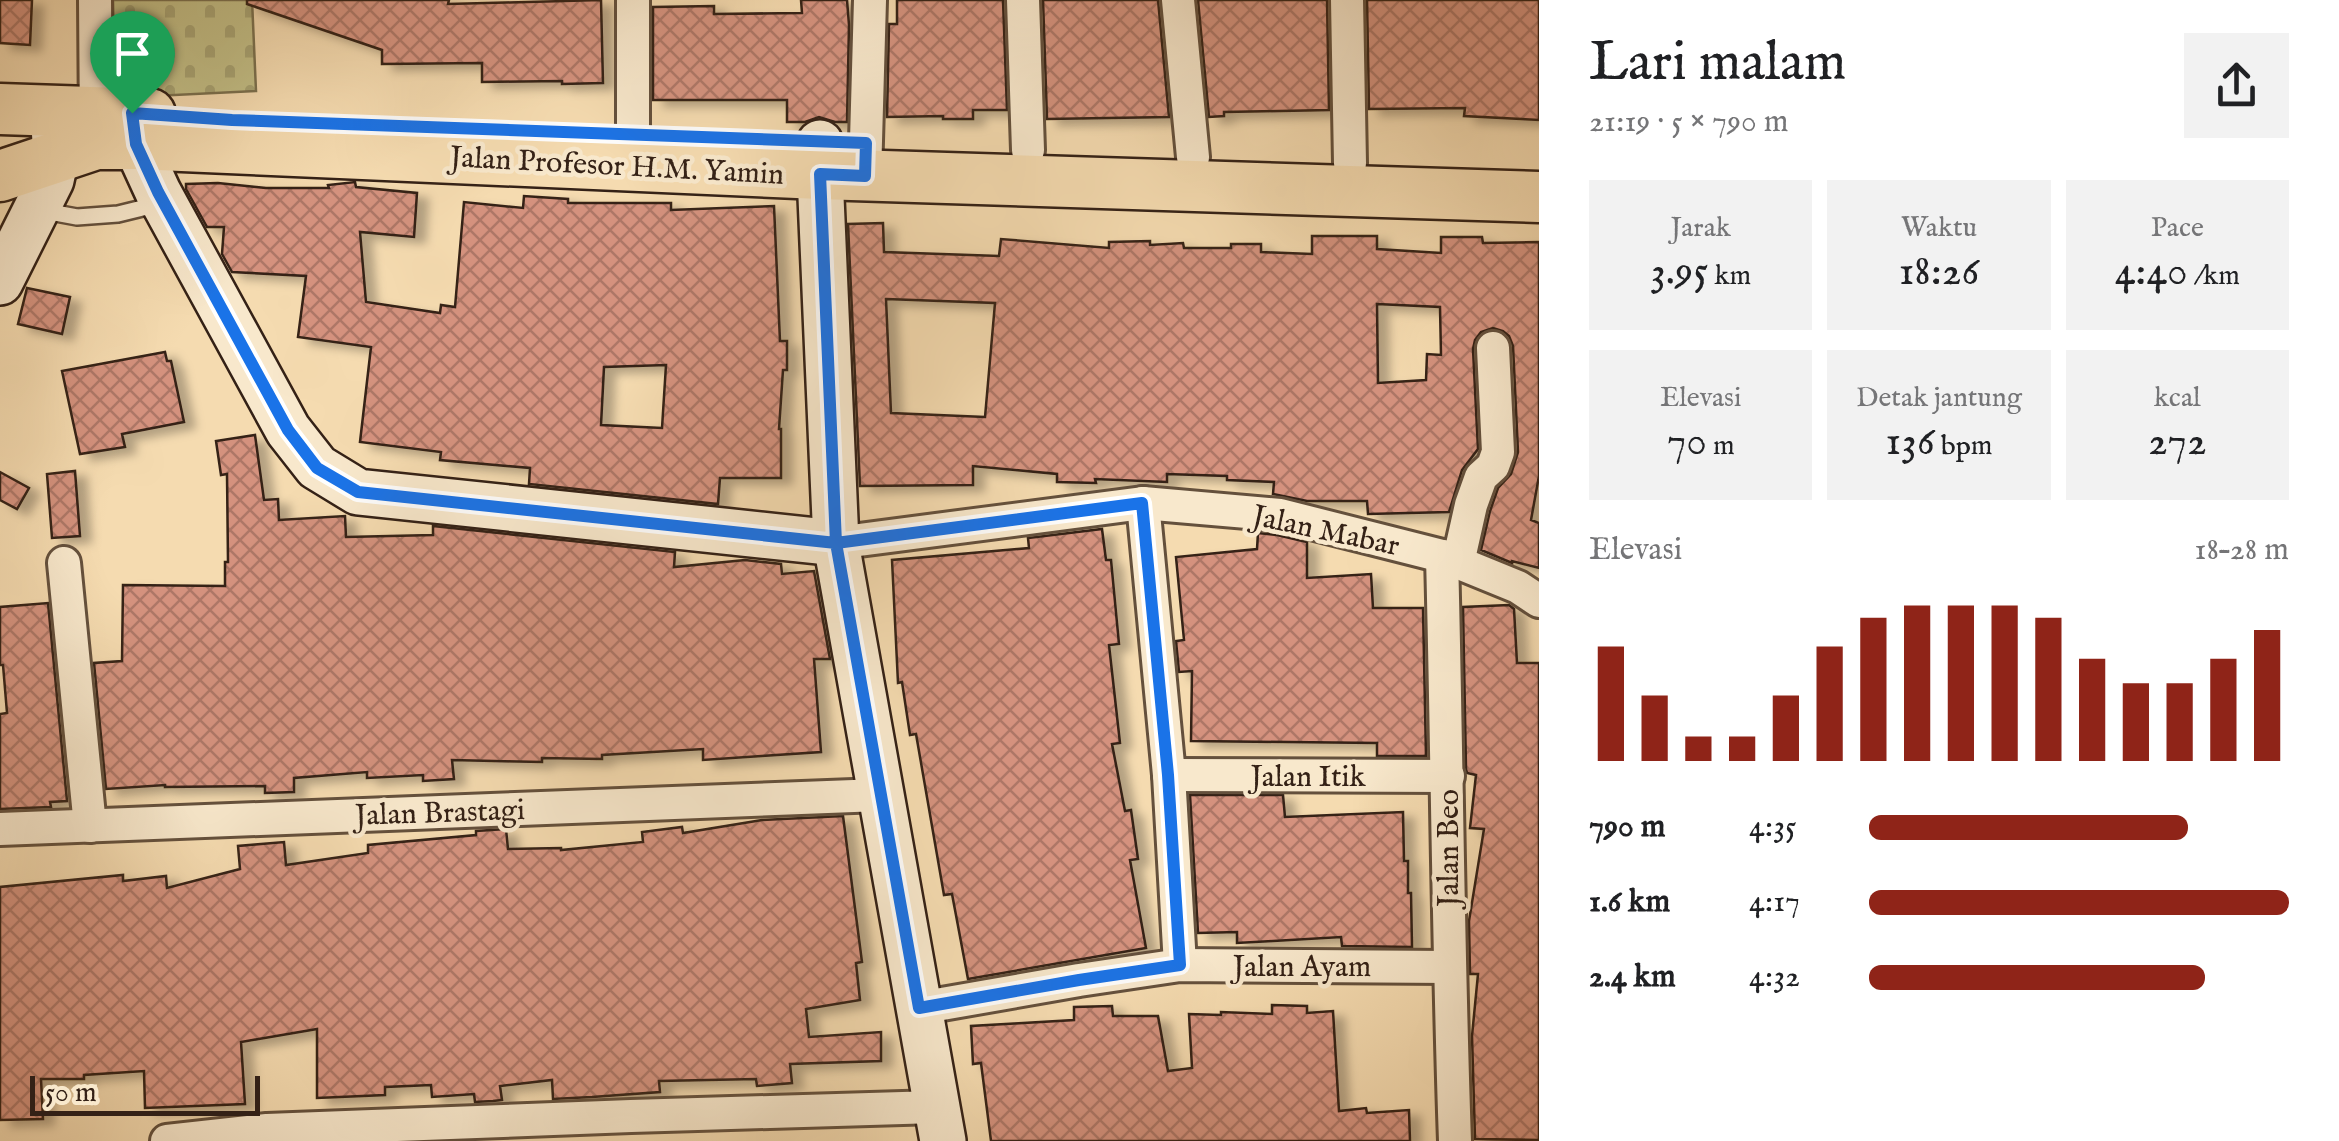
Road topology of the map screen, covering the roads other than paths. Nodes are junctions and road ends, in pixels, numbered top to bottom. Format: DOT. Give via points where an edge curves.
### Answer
graph roads {
  1 [pos="94,0"];
  2 [pos="633,0"];
  3 [pos="870,0"];
  4 [pos="1023,0"];
  5 [pos="1178,0"];
  6 [pos="1348,0"];
  7 [pos="0,109"];
  8 [pos="95,130"];
  9 [pos="633,135"];
  10 [pos="1028,150"];
  11 [pos="1193,156"];
  12 [pos="843,159"];
  13 [pos="1350,163"];
  14 [pos="1539,170"];
  15 [pos="0,176"];
  16 [pos="1539,197"];
  17 [pos="163,203"];
  18 [pos="36,210"];
  19 [pos="0,282"];
  20 [pos="1493,348"];
  21 [pos="1142,503"];
  22 [pos="836,543"];
  23 [pos="1450,559"];
  24 [pos="64,563"];
  25 [pos="1539,600"];
  26 [pos="1168,775"];
  27 [pos="1448,776"];
  28 [pos="880,794"];
  29 [pos="90,826"];
  30 [pos="0,829"];
  31 [pos="1180,965"];
  32 [pos="1449,967"];
  33 [pos="919,1008"];
  34 [pos="939,1124"];
  35 [pos="745,1127"];
  36 [pos="629,1128"];
  37 [pos="269,1136"];
  38 [pos="167,1141"];
  39 [pos="1455,1141"];
  1 -- 8 [label="street"];
  2 -- 9 [label="street"];
  3 -- 12 [label="street"];
  4 -- 10 [label="street"];
  5 -- 11 [label="street"];
  6 -- 13 [label="street"];
  7 -- 8 [label="main road"];
  8 -- 9 [label="main road, Jalan Profesor H.M. Yamin" via="232,120"];
  8 -- 12 [label="main road, Jalan Profesor H.M. Yamin"];
  8 -- 15 [label="main road, Jalan Profesor H.M. Yamin"];
  8 -- 17 [label="street, Jalan Mabar"];
  8 -- 18 [label="street" via="51,180"];
  9 -- 12 [label="main road, Jalan Profesor H.M. Yamin"];
  10 -- 11 [label="main road, Jalan Profesor H.M. Yamin"];
  10 -- 12 [label="main road, Jalan Profesor H.M. Yamin"];
  11 -- 13 [label="main road, Jalan Profesor H.M. Yamin"];
  12 -- 16 [label="main road, Jalan Profesor H.M. Yamin"];
  12 -- 22 [label="street"];
  13 -- 14 [label="main road, Jalan Profesor H.M. Yamin"];
  17 -- 18 [label="lane" via="118,214"];
  17 -- 22 [label="street, Jalan Mabar" via="288,430 317,468 358,492"];
  18 -- 19 [label="street"];
  20 -- 23 [label="street, Jalan Beo" via="1498,452"];
  21 -- 22 [label="street, Jalan Mabar"];
  21 -- 23 [label="street, Jalan Mabar" via="1280,515"];
  21 -- 26 [label="street"];
  22 -- 28 [label="street"];
  23 -- 25 [label="street, Jalan Mabar"];
  23 -- 27 [label="street, Jalan Beo"];
  24 -- 29 [label="street"];
  26 -- 27 [label="street, Jalan Itik"];
  26 -- 31 [label="street"];
  27 -- 32 [label="street, Jalan Beo"];
  28 -- 29 [label="street, Jalan Brastagi"];
  28 -- 33 [label="street"];
  29 -- 30 [label="street, Jalan Brastagi"];
  31 -- 32 [label="street, Jalan Ayam"];
  31 -- 33 [label="street, Jalan Ayam"];
  32 -- 39 [label="street, Jalan Beo"];
  33 -- 34 [label="street"];
  34 -- 35 [label="street"];
  35 -- 36 [label="street"];
  36 -- 37 [label="street"];
  37 -- 38 [label="street"];
}
